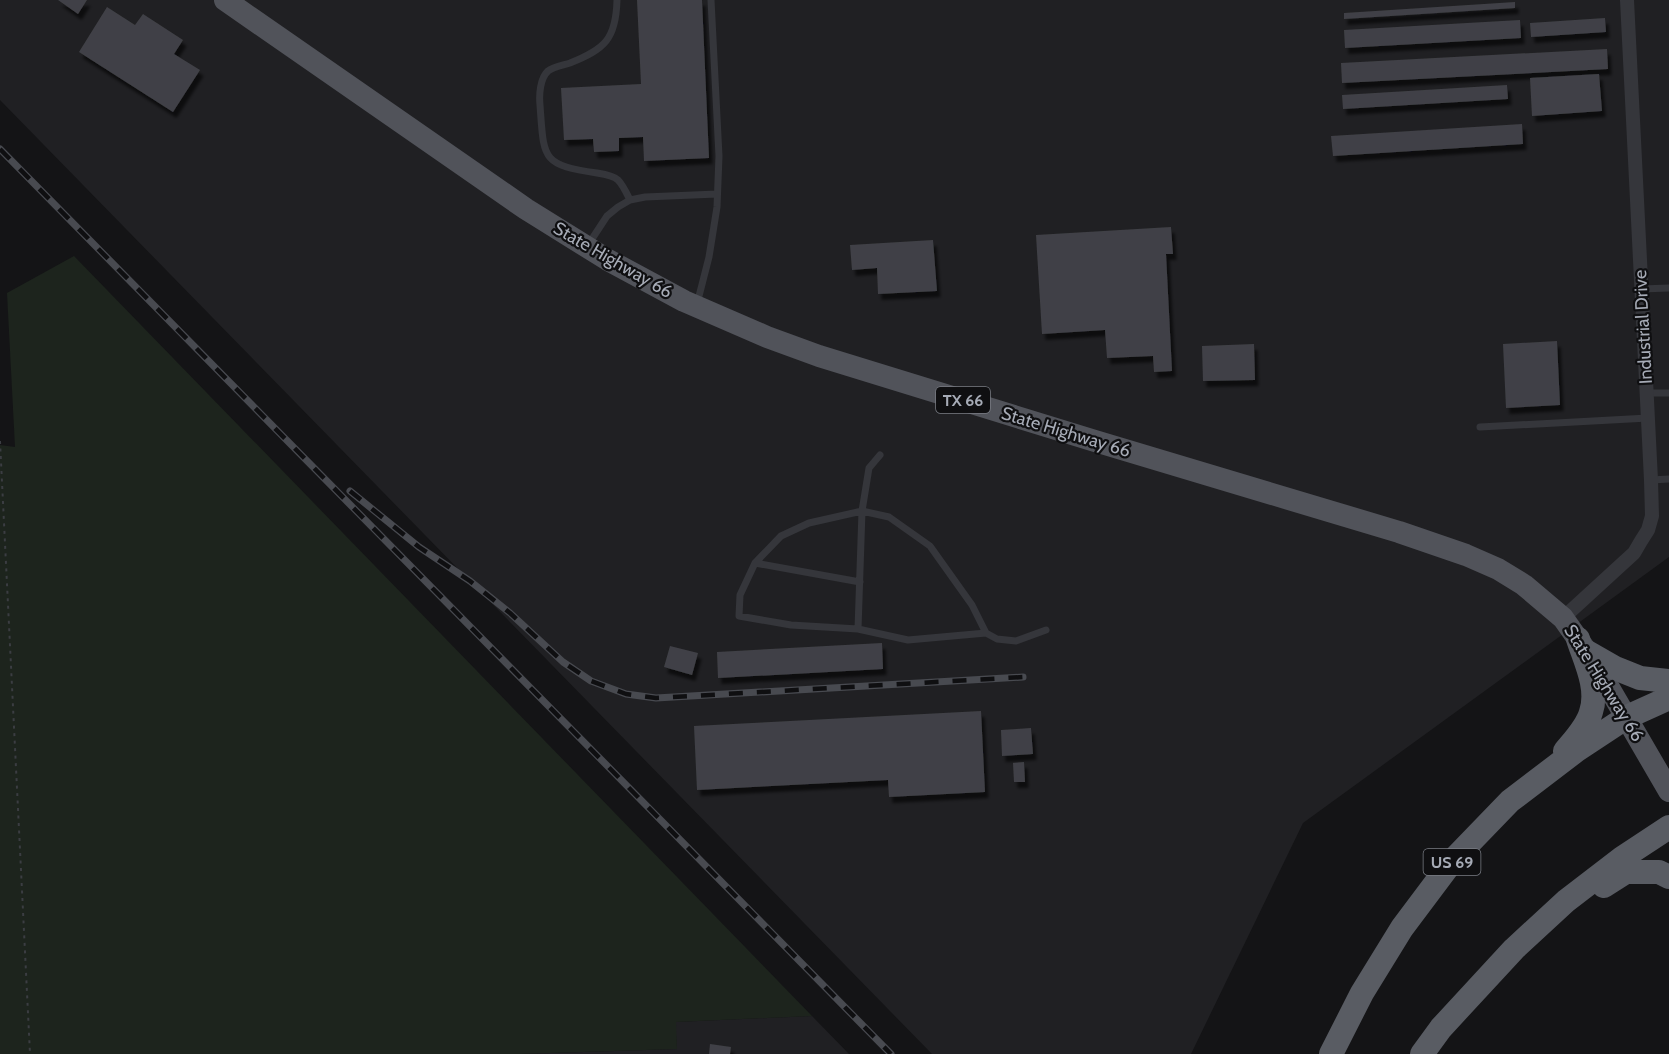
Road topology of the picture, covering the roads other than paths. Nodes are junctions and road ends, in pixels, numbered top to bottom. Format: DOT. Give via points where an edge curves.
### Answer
graph roads {
  1 [pos="225,0"];
  2 [pos="617,0"];
  3 [pos="711,0"];
  4 [pos="1627,0"];
  5 [pos="717,194"];
  6 [pos="630,200"];
  7 [pos="586,247"];
  8 [pos="1669,288"];
  9 [pos="1641,289"];
  10 [pos="697,306"];
  11 [pos="1647,393"];
  12 [pos="1669,393"];
  13 [pos="1648,418"];
  14 [pos="1480,427"];
  15 [pos="880,455"];
  16 [pos="1669,479"];
  17 [pos="1651,480"];
  18 [pos="862,511"];
  19 [pos="755,563"];
  20 [pos="860,582"];
  21 [pos="1563,618"];
  22 [pos="858,629"];
  23 [pos="1046,630"];
  24 [pos="986,633"];
  25 [pos="1582,645"];
  26 [pos="1669,681"];
  27 [pos="1669,698"];
  28 [pos="1627,717"];
  29 [pos="1549,771"];
  30 [pos="1669,791"];
  31 [pos="1669,827"];
  32 [pos="1669,877"];
  33 [pos="1441,1028"];
  34 [pos="1331,1054"];
  35 [pos="1422,1054"];
  1 -- 7 [label="main road, State Highway 66 / TX 66"];
  2 -- 6 [label="lane" via="610,38 597,51 548,71 539,99 548,157 558,165 618,179"];
  3 -- 5 [label="lane" via="719,156"];
  4 -- 9 [label="street, Industrial Drive"];
  5 -- 6 [label="lane"];
  5 -- 10 [label="lane" via="709,257"];
  6 -- 7 [label="lane" via="607,216"];
  7 -- 10 [label="main road, State Highway 66 / TX 66"];
  8 -- 9 [label="lane"];
  9 -- 11 [label="street, Industrial Drive"];
  10 -- 21 [label="main road, State Highway 66 / TX 66" via="819,356 1437,544 1506,574"];
  11 -- 12 [label="lane"];
  11 -- 13 [label="street, Industrial Drive"];
  13 -- 14 [label="lane"];
  13 -- 17 [label="street, Industrial Drive"];
  15 -- 18 [label="lane" via="869,468"];
  16 -- 17 [label="lane"];
  17 -- 21 [label="street, Industrial Drive" via="1652,516 1634,553"];
  18 -- 19 [label="lane" via="810,523 782,536"];
  18 -- 20 [label="lane"];
  18 -- 24 [label="lane" via="889,517 930,546 972,605"];
  19 -- 20 [label="lane"];
  19 -- 22 [label="lane" via="740,595 739,616 791,625"];
  20 -- 22 [label="lane"];
  21 -- 25 [label="main road, State Highway 66 / TX 66"];
  22 -- 24 [label="lane" via="908,640"];
  23 -- 24 [label="lane" via="1016,641"];
  25 -- 26 [label="highway" via="1615,668 1640,678"];
  25 -- 28 [label="main road, State Highway 66 / TX 66"];
  25 -- 29 [label="highway" via="1591,678 1591,713"];
  27 -- 28 [label="highway, US 69"];
  28 -- 29 [label="highway, US 69"];
  28 -- 30 [label="main road, State Highway 66 / TX 66"];
  29 -- 34 [label="highway, US 69" via="1510,801 1453,860 1402,928"];
  31 -- 33 [label="highway" via="1566,901 1514,949"];
  32 -- 33 [label="highway" via="1659,872 1626,872 1604,886"];
  33 -- 35 [label="highway"];
}
